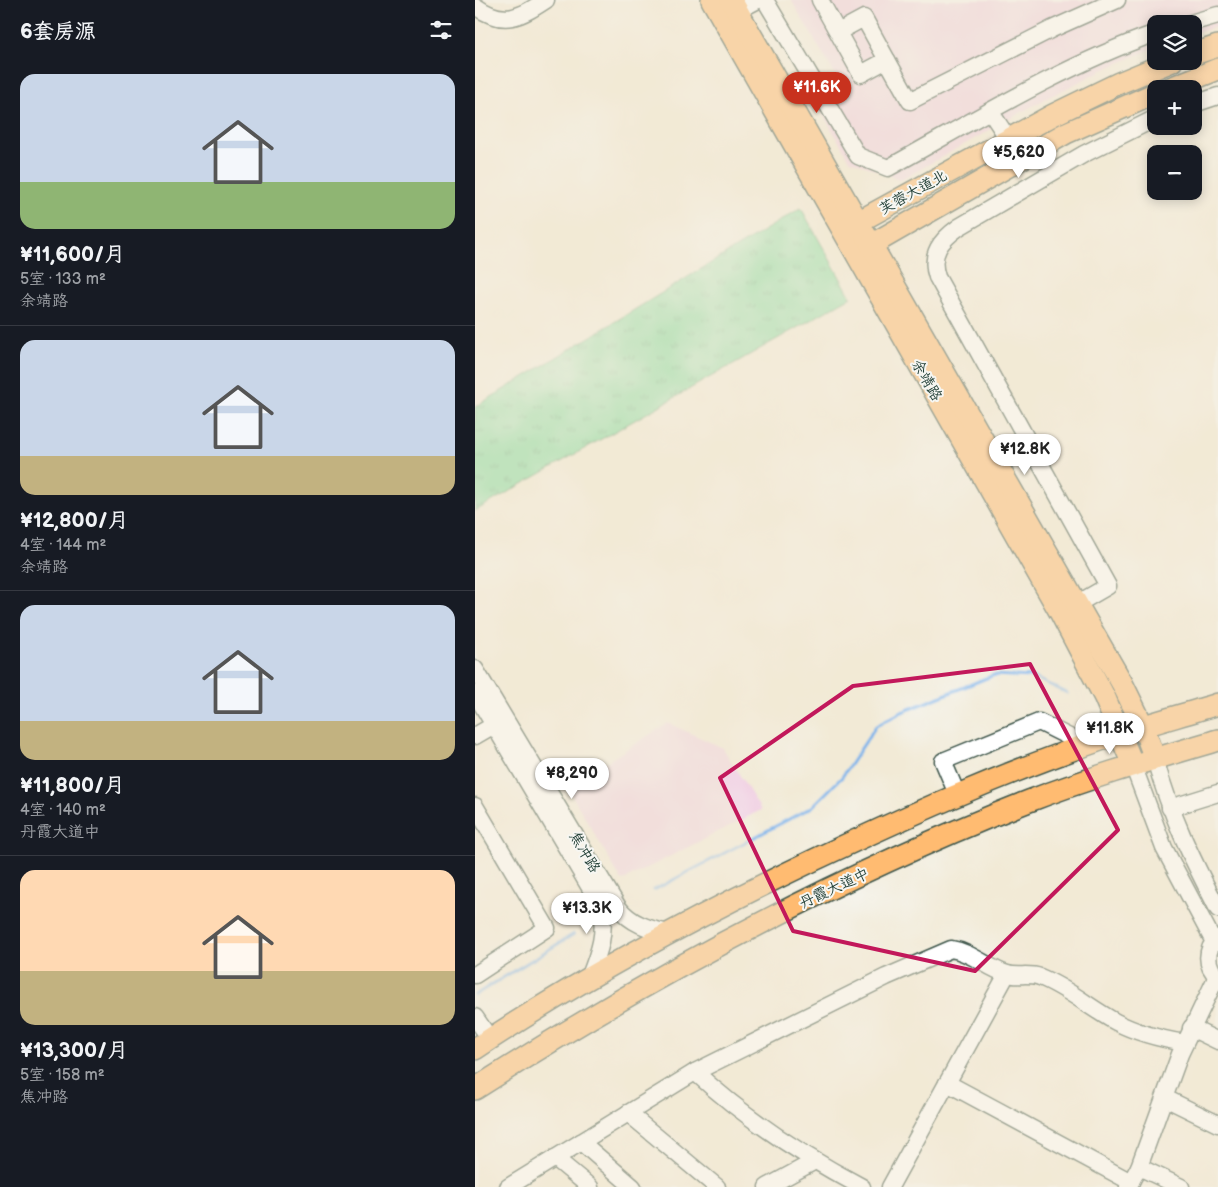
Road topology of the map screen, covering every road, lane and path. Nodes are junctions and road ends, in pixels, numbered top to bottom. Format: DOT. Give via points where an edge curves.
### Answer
graph roads {
  1 [pos="546,0"];
  2 [pos="712,0"];
  3 [pos="758,0"];
  4 [pos="765,0"];
  5 [pos="820,0"];
  6 [pos="1117,0"];
  7 [pos="475,6"];
  8 [pos="734,6"];
  9 [pos="1218,15"];
  10 [pos="1202,20"];
  11 [pos="838,32"];
  12 [pos="1147,36"];
  13 [pos="1218,46"];
  14 [pos="1202,51"];
  15 [pos="887,60"];
  16 [pos="1218,69"];
  17 [pos="1152,70"];
  18 [pos="1190,80"];
  19 [pos="1218,96"];
  20 [pos="1147,97"];
  21 [pos="1202,101"];
  22 [pos="1132,103"];
  23 [pos="991,111"];
  24 [pos="1147,119"];
  25 [pos="1147,122"];
  26 [pos="1009,140"];
  27 [pos="850,226"];
  28 [pos="863,250"];
  29 [pos="1077,604"];
  30 [pos="475,669"];
  31 [pos="475,693"];
  32 [pos="1218,704"];
  33 [pos="494,725"];
  34 [pos="1143,726"];
  35 [pos="1121,733"];
  36 [pos="475,736"];
  37 [pos="1218,740"];
  38 [pos="1085,745"];
  39 [pos="1155,758"];
  40 [pos="1133,765"];
  41 [pos="1218,793"];
  42 [pos="957,794"];
  43 [pos="475,806"];
  44 [pos="1170,808"];
  45 [pos="1218,909"];
  46 [pos="669,932"];
  47 [pos="1216,940"];
  48 [pos="1007,974"];
  49 [pos="475,975"];
  50 [pos="1217,976"];
  51 [pos="589,978"];
  52 [pos="475,1018"];
  53 [pos="1191,1028"];
  54 [pos="1218,1041"];
  55 [pos="1185,1043"];
  56 [pos="483,1044"];
  57 [pos="695,1072"];
  58 [pos="947,1083"];
  59 [pos="475,1089"];
  60 [pos="1165,1098"];
  61 [pos="628,1114"];
  62 [pos="1218,1124"];
  63 [pos="581,1142"];
  64 [pos="555,1158"];
  65 [pos="815,1161"];
  66 [pos="1139,1167"];
  67 [pos="1130,1184"];
  68 [pos="508,1187"];
  69 [pos="590,1187"];
  70 [pos="633,1187"];
  71 [pos="717,1187"];
  72 [pos="767,1187"];
  73 [pos="862,1187"];
  74 [pos="890,1187"];
  75 [pos="1181,1187"];
  1 -- 7 [label="street" via="511,19 497,18"];
  2 -- 27 [label="main road, 余靖路"];
  3 -- 8 [label="street"];
  4 -- 23 [label="street" via="858,156 888,168"];
  5 -- 11 [label="street"];
  6 -- 15 [label="street" via="910,102"];
  8 -- 27 [label="main road, 余靖路"];
  9 -- 10 [label="street"];
  11 -- 15 [label="street" via="861,74"];
  11 -- 15 [label="street" via="864,18"];
  12 -- 23 [label="street" via="1115,48"];
  13 -- 14 [label="main road"];
  16 -- 18 [label="main road"];
  17 -- 26 [label="main road, 芙蓉大道北"];
  19 -- 21 [label="street"];
  20 -- 22 [label="main road, 芙蓉大道北"];
  22 -- 24 [label="street"];
  22 -- 28 [label="main road, 芙蓉大道北" via="1015,160"];
  23 -- 26 [label="street"];
  25 -- 29 [label="street" via="1076,158 959,227 942,241 934,259 937,277 1108,586"];
  26 -- 27 [label="main road, 芙蓉大道北"];
  27 -- 28 [label="main road, 余靖路"];
  28 -- 29 [label="main road, 余靖路"];
  28 -- 35 [label="main road, 余靖路" via="1060,612"];
  29 -- 34 [label="main road, 余靖路"];
  30 -- 46 [label="street, 焦冲路" via="618,907 642,926"];
  31 -- 33 [label="street, 焦冲路"];
  32 -- 34 [label="main road"];
  33 -- 36 [label="street"];
  33 -- 51 [label="street, 焦冲路" via="599,903 604,922 602,940"];
  34 -- 35 [label="main road"];
  34 -- 39 [label="main road, 余靖路"];
  35 -- 38 [label="main road"];
  35 -- 40 [label="main road, 余靖路"];
  37 -- 39 [label="main road, 丹霞大道中"];
  38 -- 42 [label="main road"];
  38 -- 42 [label="street" via="1039,722 943,761"];
  39 -- 40 [label="main road, 丹霞大道中"];
  39 -- 44 [label="street"];
  40 -- 47 [label="street" via="1164,848"];
  40 -- 59 [label="main road, 丹霞大道中" via="968,826 797,906 602,1011"];
  41 -- 44 [label="street"];
  42 -- 46 [label="main road"];
  43 -- 49 [label="street" via="547,928"];
  44 -- 45 [label="street"];
  46 -- 51 [label="main road"];
  47 -- 50 [label="street" via="1208,960"];
  48 -- 55 [label="street" via="1039,976 1131,1029"];
  48 -- 57 [label="street" via="951,949"];
  48 -- 58 [label="street"];
  50 -- 53 [label="street"];
  51 -- 56 [label="main road"];
  52 -- 56 [label="street"];
  53 -- 54 [label="street"];
  53 -- 55 [label="street"];
  55 -- 60 [label="street"];
  57 -- 61 [label="street"];
  57 -- 65 [label="street" via="775,1135"];
  58 -- 67 [label="street"];
  58 -- 74 [label="street"];
  60 -- 62 [label="street"];
  60 -- 66 [label="street"];
  61 -- 63 [label="street"];
  61 -- 71 [label="street"];
  63 -- 64 [label="street"];
  63 -- 70 [label="street"];
  64 -- 68 [label="street"];
  64 -- 69 [label="street"];
  65 -- 72 [label="street"];
  65 -- 73 [label="street"];
  66 -- 67 [label="street"];
  66 -- 75 [label="street"];
}
